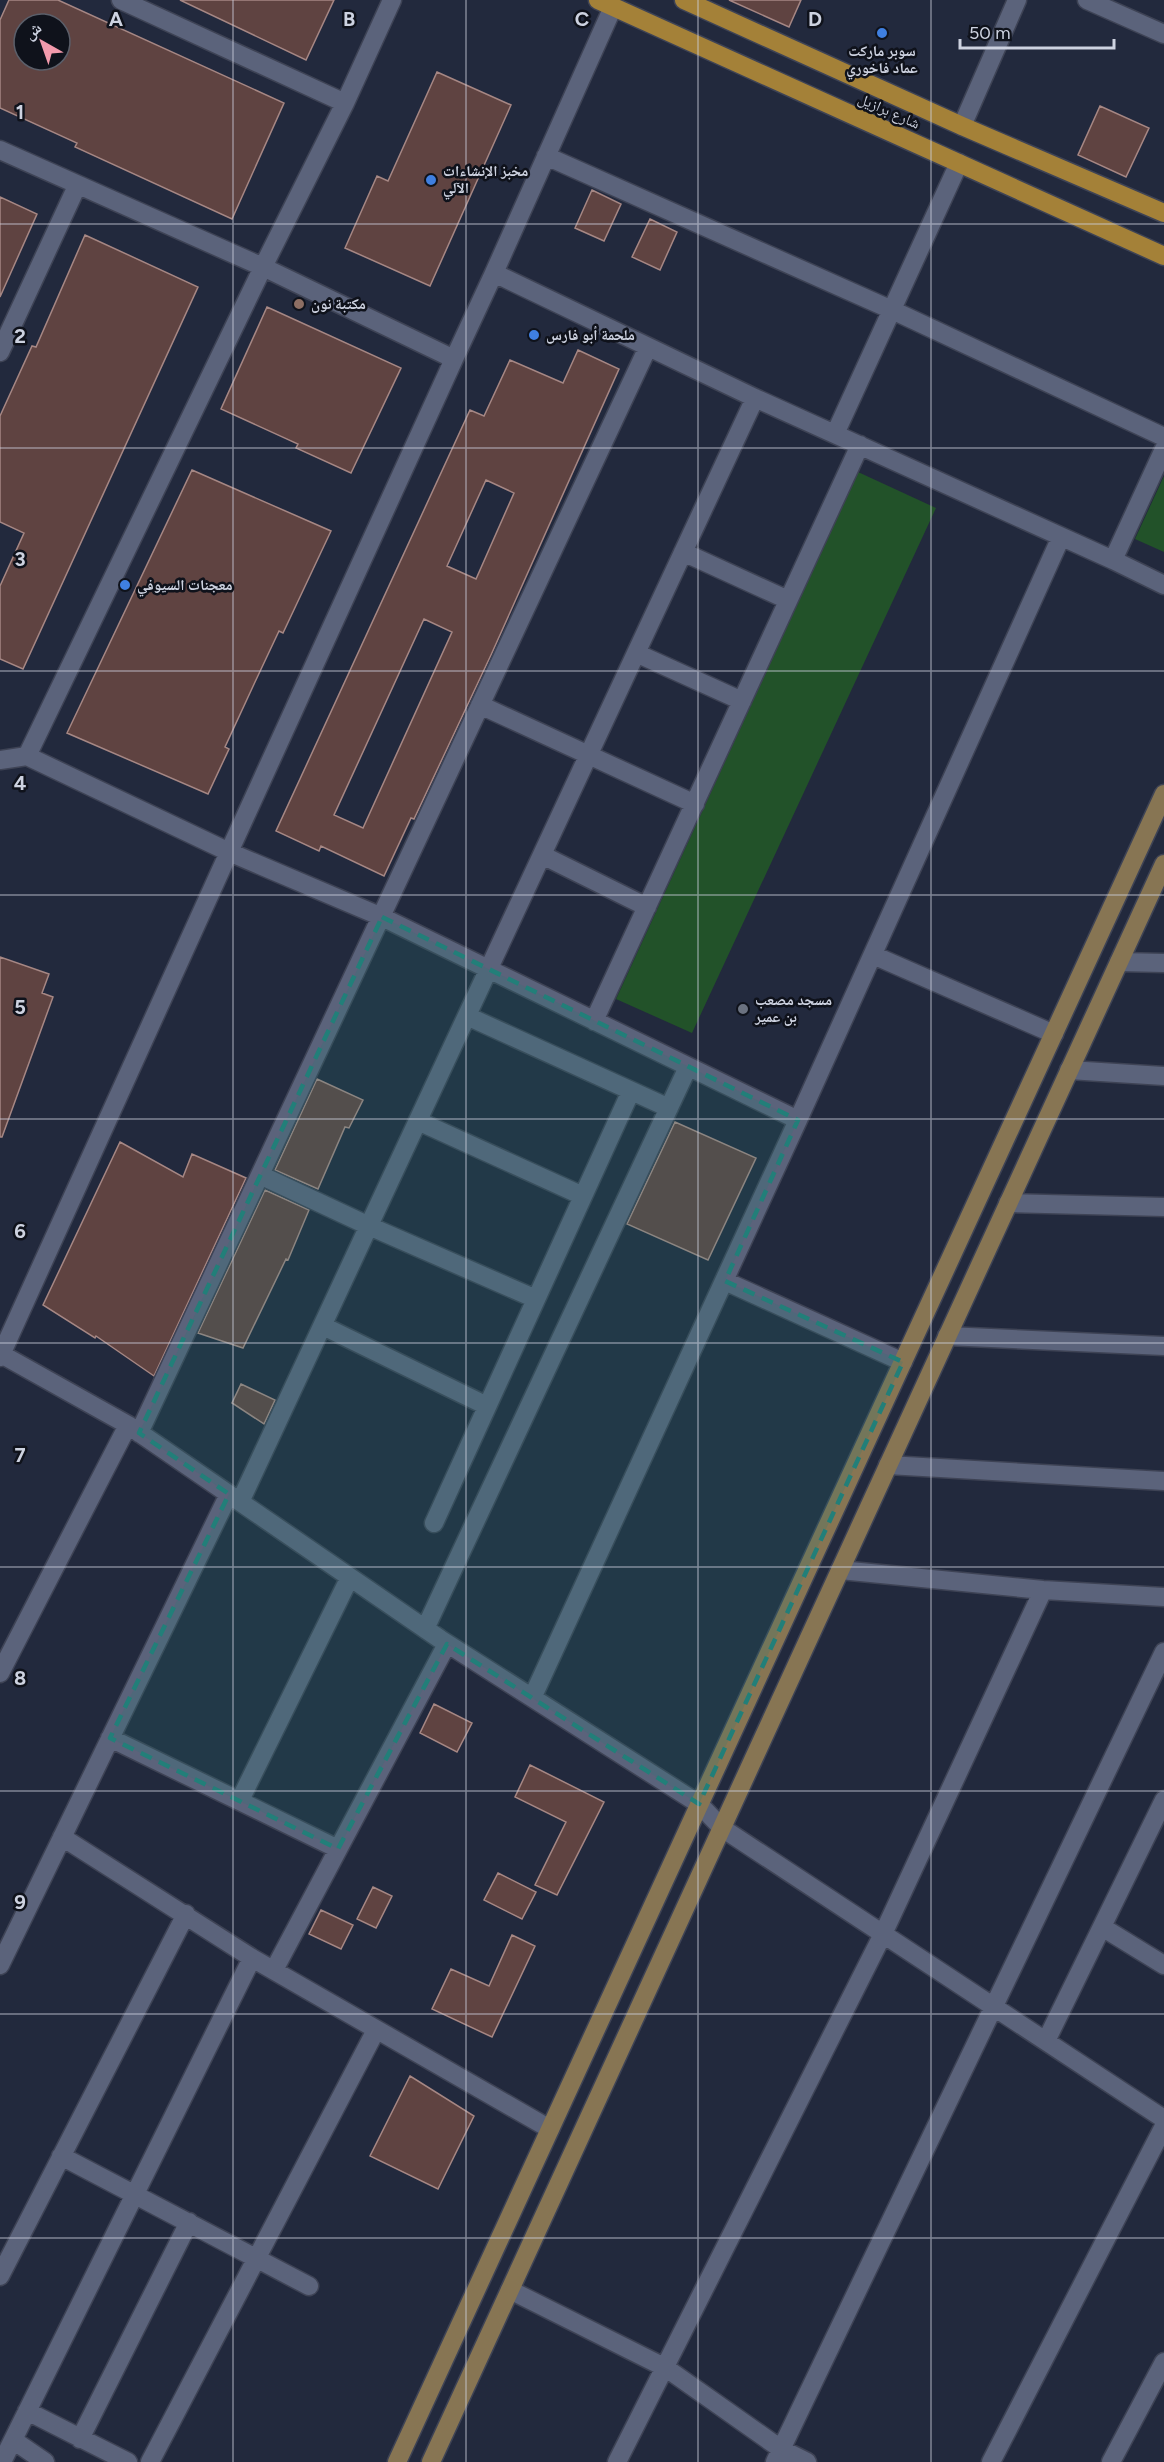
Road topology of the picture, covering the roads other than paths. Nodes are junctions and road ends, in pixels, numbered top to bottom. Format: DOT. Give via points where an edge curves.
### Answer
graph roads {
  1 [pos="121,0"];
  2 [pos="392,0"];
  3 [pos="684,0"];
  4 [pos="1017,0"];
  5 [pos="1087,0"];
  6 [pos="605,3"];
  7 [pos="1164,34"];
  8 [pos="345,102"];
  9 [pos="962,126"];
  10 [pos="0,150"];
  11 [pos="546,156"];
  12 [pos="959,163"];
  13 [pos="77,186"];
  14 [pos="1164,213"];
  15 [pos="1164,256"];
  16 [pos="263,267"];
  17 [pos="494,273"];
  18 [pos="892,310"];
  19 [pos="648,347"];
  20 [pos="0,352"];
  21 [pos="454,359"];
  22 [pos="755,398"];
  23 [pos="835,434"];
  24 [pos="1164,437"];
  25 [pos="860,445"];
  26 [pos="1164,449"];
  27 [pos="1061,537"];
  28 [pos="683,552"];
  29 [pos="1113,560"];
  30 [pos="1164,585"];
  31 [pos="788,600"];
  32 [pos="636,653"];
  33 [pos="742,701"];
  34 [pos="480,705"];
  35 [pos="589,754"];
  36 [pos="27,756"];
  37 [pos="0,760"];
  38 [pos="1164,794"];
  39 [pos="695,804"];
  40 [pos="229,852"];
  41 [pos="542,855"];
  42 [pos="1164,864"];
  43 [pos="647,907"];
  44 [pos="382,917"];
  45 [pos="873,955"];
  46 [pos="1119,962"];
  47 [pos="1164,963"];
  48 [pos="488,970"];
  49 [pos="467,1016"];
  50 [pos="594,1021"];
  51 [pos="1054,1034"];
  52 [pos="688,1067"];
  53 [pos="1069,1070"];
  54 [pos="1164,1076"];
  55 [pos="631,1090"];
  56 [pos="669,1108"];
  57 [pos="798,1120"];
  58 [pos="418,1121"];
  59 [pos="261,1175"];
  60 [pos="583,1196"];
  61 [pos="1008,1203"];
  62 [pos="1164,1207"];
  63 [pos="369,1226"];
  64 [pos="724,1281"];
  65 [pos="536,1299"];
  66 [pos="323,1326"];
  67 [pos="947,1336"];
  68 [pos="1164,1346"];
  69 [pos="1,1356"];
  70 [pos="903,1362"];
  71 [pos="487,1406"];
  72 [pos="134,1429"];
  73 [pos="888,1466"];
  74 [pos="1164,1481"];
  75 [pos="235,1498"];
  76 [pos="434,1522"];
  77 [pos="840,1570"];
  78 [pos="350,1577"];
  79 [pos="1043,1590"];
  80 [pos="1164,1597"];
  81 [pos="425,1629"];
  82 [pos="447,1644"];
  83 [pos="1164,1652"];
  84 [pos="0,1673"];
  85 [pos="533,1696"];
  86 [pos="110,1738"];
  87 [pos="240,1800"];
  88 [pos="699,1804"];
  89 [pos="1163,1805"];
  90 [pos="722,1828"];
  91 [pos="62,1837"];
  92 [pos="338,1850"];
  93 [pos="186,1914"];
  94 [pos="1102,1927"];
  95 [pos="883,1934"];
  96 [pos="252,1958"];
  97 [pos="0,1965"];
  98 [pos="1164,1965"];
  99 [pos="274,1970"];
  100 [pos="993,2007"];
  101 [pos="376,2030"];
  102 [pos="1046,2041"];
  103 [pos="1164,2119"];
  104 [pos="1164,2126"];
  105 [pos="550,2129"];
  106 [pos="61,2156"];
  107 [pos="135,2194"];
  108 [pos="189,2222"];
  109 [pos="256,2257"];
  110 [pos="0,2276"];
  111 [pos="309,2286"];
  112 [pos="510,2290"];
  113 [pos="1164,2362"];
  114 [pos="666,2368"];
  115 [pos="27,2411"];
  116 [pos="80,2439"];
  117 [pos="13,2440"];
  118 [pos="778,2455"];
  119 [pos="2,2462"];
  120 [pos="45,2462"];
  121 [pos="128,2462"];
  122 [pos="150,2462"];
  123 [pos="397,2462"];
  124 [pos="431,2462"];
  125 [pos="617,2462"];
  126 [pos="807,2462"];
  127 [pos="991,2462"];
  128 [pos="1111,2462"];
  1 -- 8 [label="street"];
  2 -- 8 [label="street"];
  3 -- 9 [label="highway, شارع برازيل"];
  4 -- 9 [label="street"];
  5 -- 7 [label="street"];
  6 -- 11 [label="street"];
  6 -- 12 [label="highway, شارع برازيل"];
  8 -- 16 [label="street"];
  9 -- 14 [label="highway, شارع برازيل"];
  10 -- 13 [label="street"];
  11 -- 17 [label="street"];
  11 -- 18 [label="street"];
  12 -- 15 [label="highway, شارع برازيل"];
  12 -- 18 [label="street"];
  13 -- 16 [label="street"];
  13 -- 20 [label="street"];
  16 -- 21 [label="street"];
  16 -- 36 [label="street"];
  17 -- 19 [label="street"];
  17 -- 21 [label="street"];
  18 -- 23 [label="street"];
  18 -- 24 [label="street"];
  19 -- 22 [label="street"];
  19 -- 34 [label="street"];
  21 -- 40 [label="street"];
  22 -- 23 [label="street"];
  22 -- 28 [label="street"];
  23 -- 25 [label="street"];
  25 -- 27 [label="street"];
  25 -- 31 [label="street"];
  26 -- 29 [label="street"];
  27 -- 29 [label="street"];
  27 -- 45 [label="street"];
  28 -- 31 [label="street"];
  28 -- 32 [label="street"];
  29 -- 30 [label="street"];
  31 -- 33 [label="street"];
  32 -- 33 [label="street"];
  32 -- 35 [label="street"];
  33 -- 39 [label="street"];
  34 -- 35 [label="street"];
  34 -- 44 [label="street"];
  35 -- 39 [label="street"];
  35 -- 41 [label="street"];
  36 -- 37 [label="street"];
  36 -- 40 [label="street"];
  38 -- 51 [label="main road"];
  39 -- 43 [label="street"];
  40 -- 44 [label="street"];
  40 -- 69 [label="street"];
  41 -- 43 [label="street"];
  41 -- 48 [label="street"];
  42 -- 46 [label="main road"];
  43 -- 50 [label="street"];
  44 -- 48 [label="street"];
  44 -- 59 [label="street"];
  45 -- 51 [label="street"];
  45 -- 57 [label="street"];
  46 -- 47 [label="street"];
  46 -- 53 [label="main road"];
  48 -- 49 [label="street"];
  48 -- 50 [label="street"];
  49 -- 55 [label="street"];
  49 -- 58 [label="street"];
  50 -- 52 [label="street"];
  51 -- 70 [label="main road"];
  52 -- 56 [label="street"];
  52 -- 57 [label="street"];
  53 -- 54 [label="street"];
  53 -- 61 [label="main road"];
  55 -- 56 [label="street"];
  55 -- 60 [label="street"];
  56 -- 81 [label="street"];
  57 -- 64 [label="street"];
  58 -- 60 [label="street"];
  58 -- 63 [label="street"];
  59 -- 63 [label="street"];
  59 -- 72 [label="street"];
  60 -- 65 [label="street"];
  61 -- 62 [label="street"];
  61 -- 67 [label="main road"];
  63 -- 65 [label="street"];
  63 -- 66 [label="street"];
  64 -- 70 [label="street"];
  64 -- 85 [label="street"];
  65 -- 71 [label="street"];
  66 -- 71 [label="street"];
  66 -- 75 [label="street"];
  67 -- 68 [label="street"];
  67 -- 73 [label="main road"];
  69 -- 72 [label="street"];
  70 -- 88 [label="main road"];
  71 -- 76 [label="street"];
  72 -- 75 [label="street"];
  72 -- 84 [label="street"];
  73 -- 74 [label="street"];
  73 -- 77 [label="main road"];
  75 -- 78 [label="street"];
  75 -- 86 [label="street"];
  77 -- 79 [label="street"];
  77 -- 90 [label="main road"];
  78 -- 81 [label="street"];
  78 -- 87 [label="street"];
  79 -- 80 [label="street"];
  79 -- 95 [label="street"];
  81 -- 82 [label="street"];
  82 -- 85 [label="street"];
  82 -- 92 [label="street"];
  83 -- 100 [label="street"];
  85 -- 88 [label="street"];
  86 -- 87 [label="street"];
  86 -- 91 [label="street"];
  87 -- 92 [label="street"];
  88 -- 90 [label="street"];
  88 -- 105 [label="main road"];
  89 -- 94 [label="street"];
  90 -- 95 [label="street"];
  90 -- 112 [label="main road"];
  91 -- 93 [label="street"];
  91 -- 97 [label="street"];
  92 -- 99 [label="street"];
  93 -- 96 [label="street"];
  93 -- 106 [label="street"];
  94 -- 98 [label="street"];
  94 -- 102 [label="street"];
  95 -- 100 [label="street"];
  95 -- 114 [label="street"];
  96 -- 99 [label="street"];
  96 -- 107 [label="street"];
  99 -- 101 [label="street"];
  100 -- 102 [label="street"];
  100 -- 118 [label="street"];
  101 -- 105 [label="street"];
  101 -- 109 [label="street"];
  102 -- 103 [label="street"];
  104 -- 127 [label="street"];
  105 -- 123 [label="main road"];
  106 -- 107 [label="street"];
  106 -- 110 [label="street"];
  107 -- 108 [label="street"];
  107 -- 115 [label="street"];
  108 -- 109 [label="street"];
  108 -- 116 [label="street"];
  109 -- 111 [label="street"];
  109 -- 122 [label="street"];
  112 -- 114 [label="street"];
  112 -- 124 [label="main road"];
  113 -- 128 [label="street"];
  114 -- 118 [label="street"];
  114 -- 125 [label="street"];
  115 -- 116 [label="street"];
  115 -- 117 [label="street"];
  116 -- 121 [label="street"];
  117 -- 119 [label="street"];
  117 -- 120 [label="street"];
  118 -- 126 [label="street"];
}
